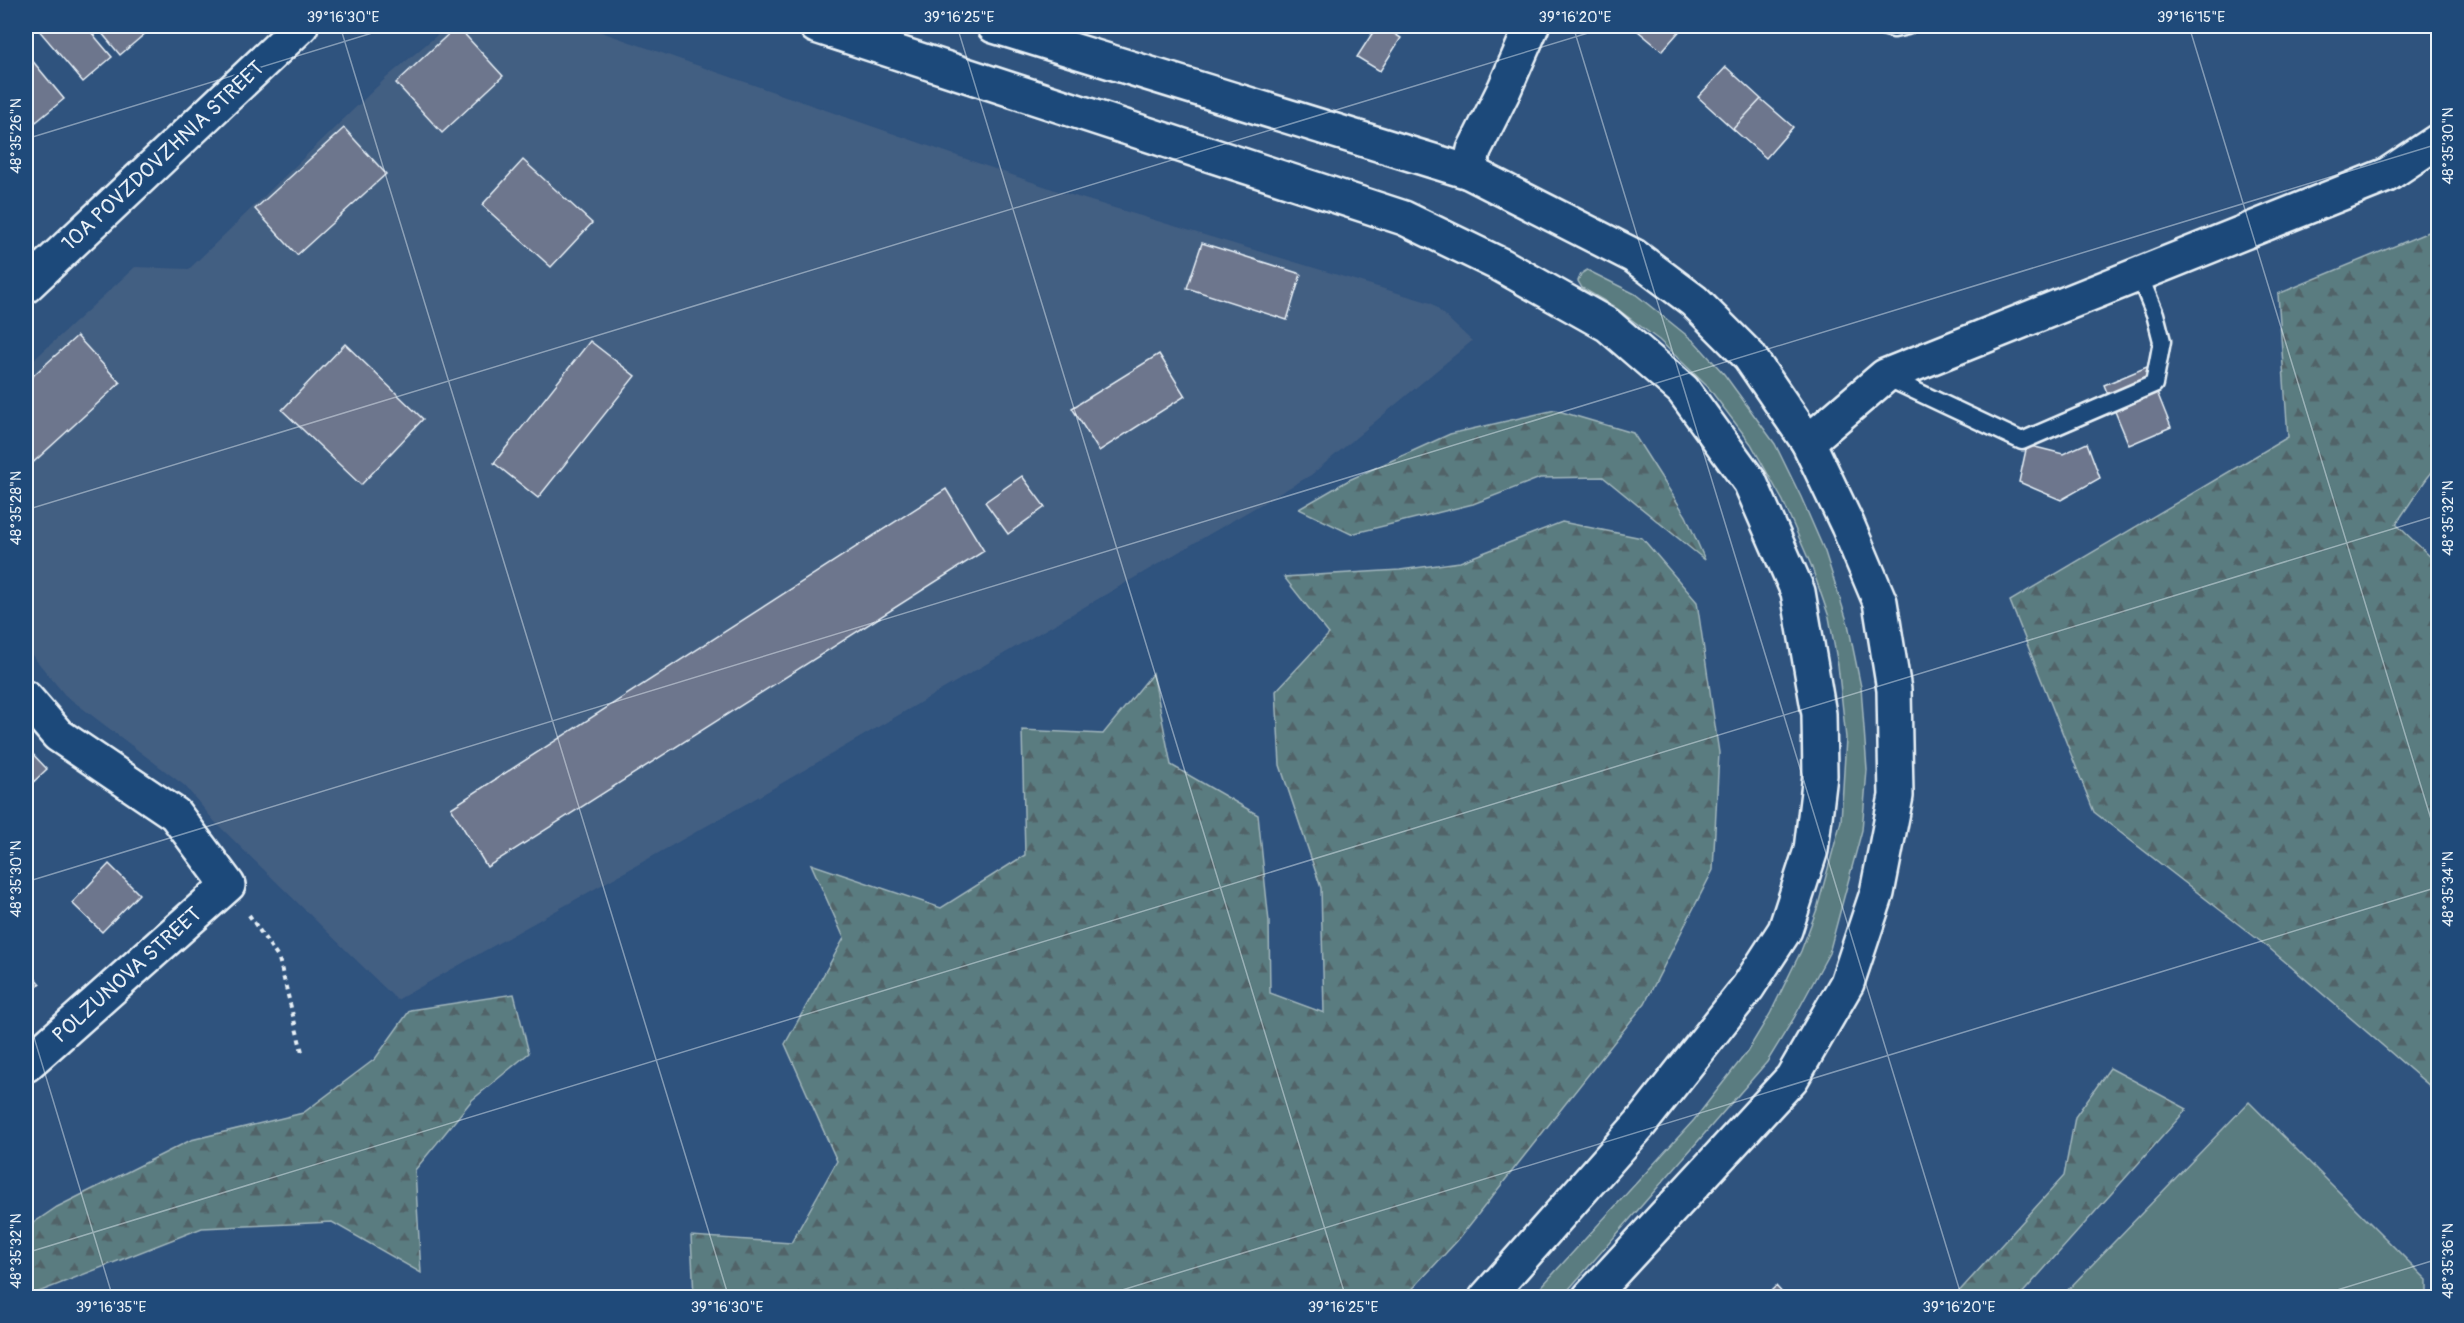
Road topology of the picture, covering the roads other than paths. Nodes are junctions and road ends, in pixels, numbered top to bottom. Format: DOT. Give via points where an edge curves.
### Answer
graph roads {
  1 [pos="301,26"];
  2 [pos="816,26"];
  3 [pos="994,26"];
  4 [pos="1883,26"];
  5 [pos="1907,26"];
  6 [pos="1528,27"];
  7 [pos="2439,141"];
  8 [pos="1469,172"];
  9 [pos="2139,275"];
  10 [pos="26,286"];
  11 [pos="1885,376"];
  12 [pos="1808,442"];
  13 [pos="26,698"];
  14 [pos="26,1065"];
  15 [pos="1486,1298"];
  16 [pos="1589,1298"];
  1 -- 10 [label="main road, 10A POVZDOVZHNIA STREET"];
  2 -- 15 [label="main road" via="1404,218 1453,240 1608,325 1683,390 1750,482 1798,592 1819,714 1820,775 1811,850 1785,930 1748,987 1640,1124"];
  3 -- 8 [label="main road"];
  4 -- 5 [label="lane"];
  6 -- 8 [label="main road" via="1504,90 1474,150"];
  7 -- 9 [label="main road" via="2387,175"];
  8 -- 12 [label="main road" via="1634,256 1694,301 1749,356"];
  9 -- 11 [label="main road"];
  9 -- 11 [label="lane" via="2162,341 2154,384 2022,441"];
  11 -- 12 [label="main road"];
  12 -- 16 [label="main road" via="1880,602 1894,690 1896,796 1877,893 1847,983 1792,1078"];
  13 -- 14 [label="main road, POLZUNOVA STREET" via="58,735 175,814 228,885"];
}
